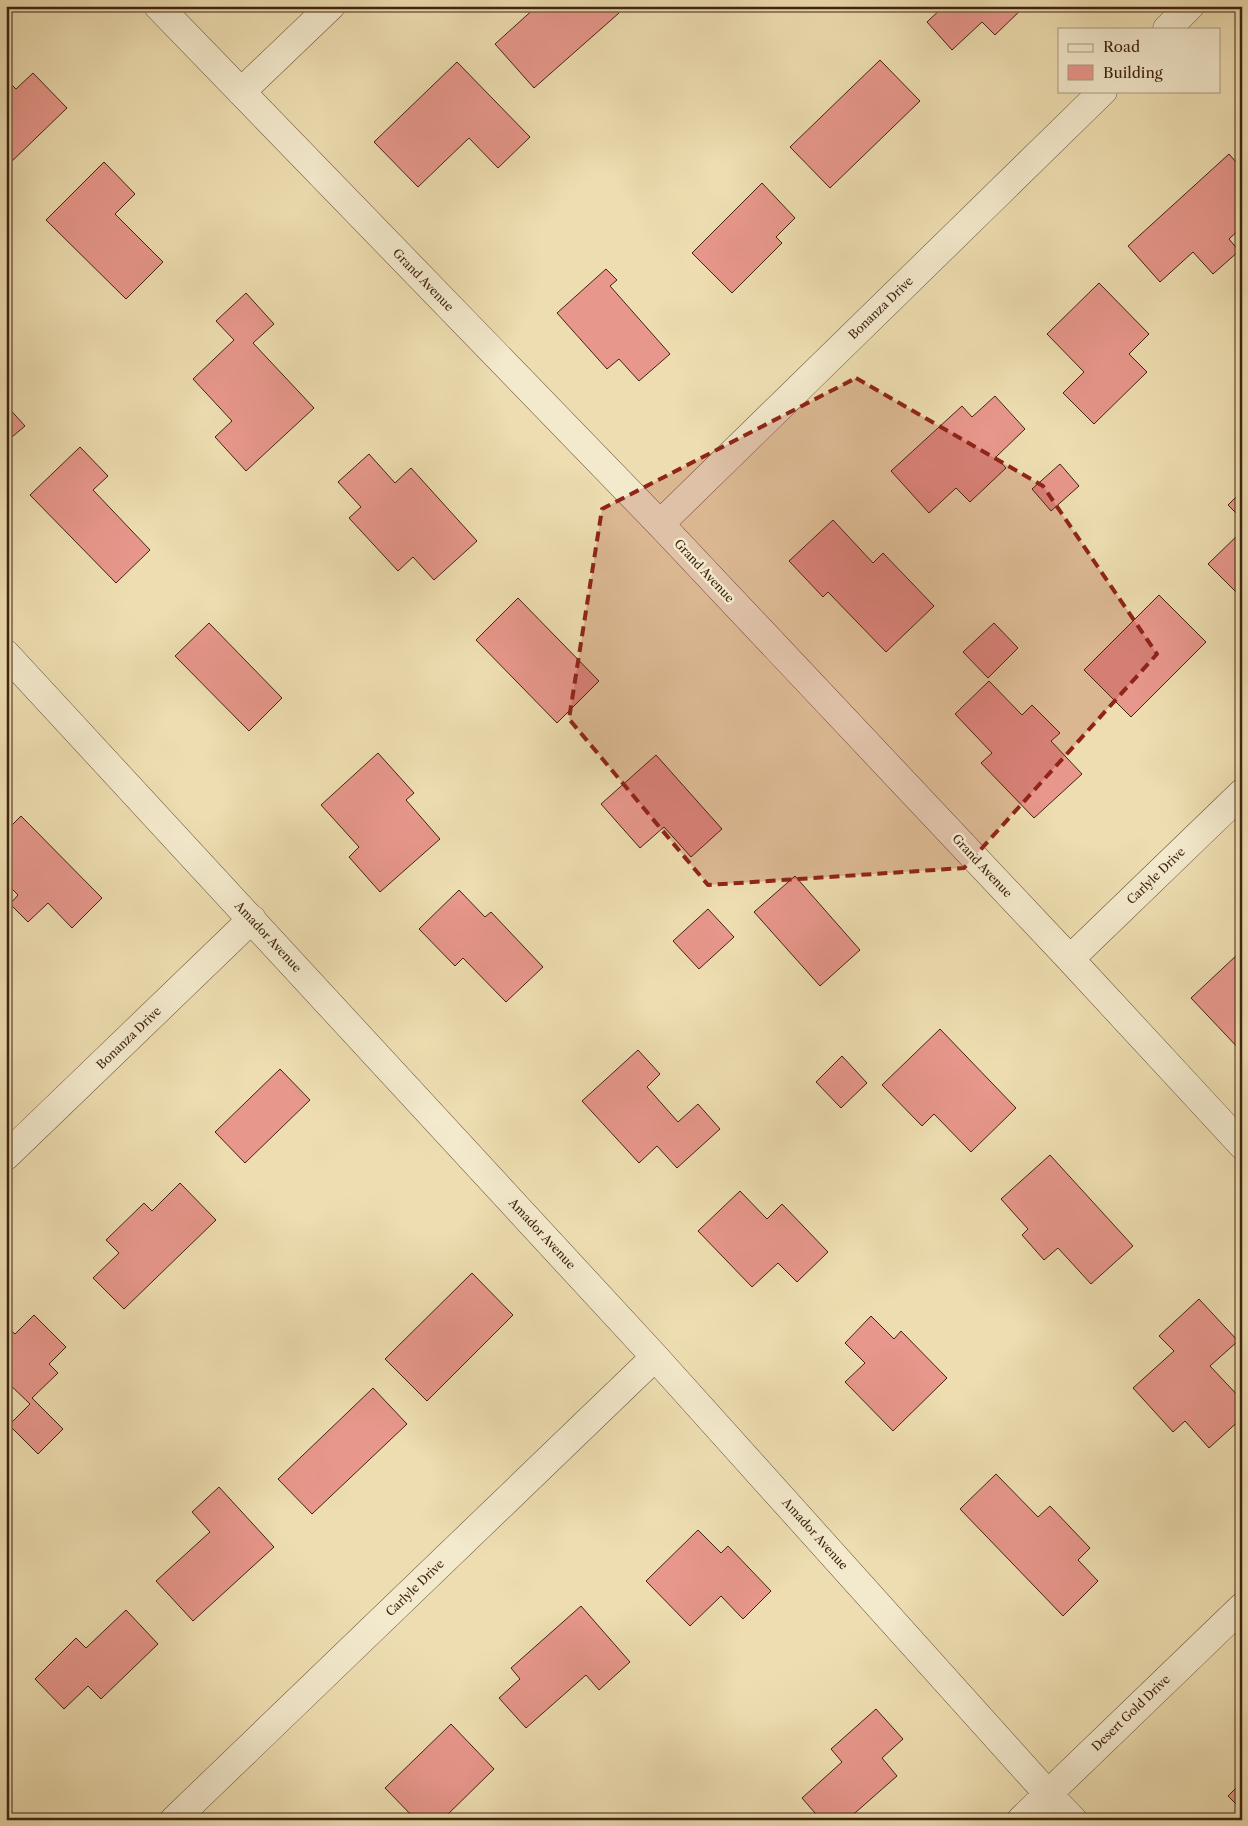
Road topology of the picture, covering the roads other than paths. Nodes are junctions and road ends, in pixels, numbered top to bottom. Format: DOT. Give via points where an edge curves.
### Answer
graph roads {
  1 [pos="158,6"];
  2 [pos="331,6"];
  3 [pos="1190,6"];
  4 [pos="1168,28"];
  5 [pos="241,92"];
  6 [pos="1102,92"];
  7 [pos="660,524"];
  8 [pos="6,654"];
  9 [pos="1242,793"];
  10 [pos="252,919"];
  11 [pos="1070,959"];
  12 [pos="1242,1145"];
  13 [pos="6,1156"];
  14 [pos="656,1357"];
  15 [pos="1242,1607"];
  16 [pos="1048,1794"];
  17 [pos="174,1820"];
  18 [pos="1021,1820"];
  19 [pos="1073,1820"];
  1 -- 5 [label="street, Grand Avenue"];
  2 -- 5 [label="street"];
  3 -- 4 [label="street"];
  5 -- 7 [label="street, Grand Avenue"];
  6 -- 7 [label="street, Bonanza Drive"];
  7 -- 11 [label="street, Grand Avenue"];
  8 -- 10 [label="street, Amador Avenue"];
  9 -- 11 [label="street, Carlyle Drive"];
  10 -- 13 [label="street, Bonanza Drive"];
  10 -- 14 [label="street, Amador Avenue"];
  11 -- 12 [label="street, Grand Avenue"];
  14 -- 16 [label="street, Amador Avenue"];
  14 -- 17 [label="street, Carlyle Drive"];
  15 -- 16 [label="street, Desert Gold Drive"];
  16 -- 18 [label="street, Desert Gold Drive"];
  16 -- 19 [label="street, Amador Avenue"];
}
